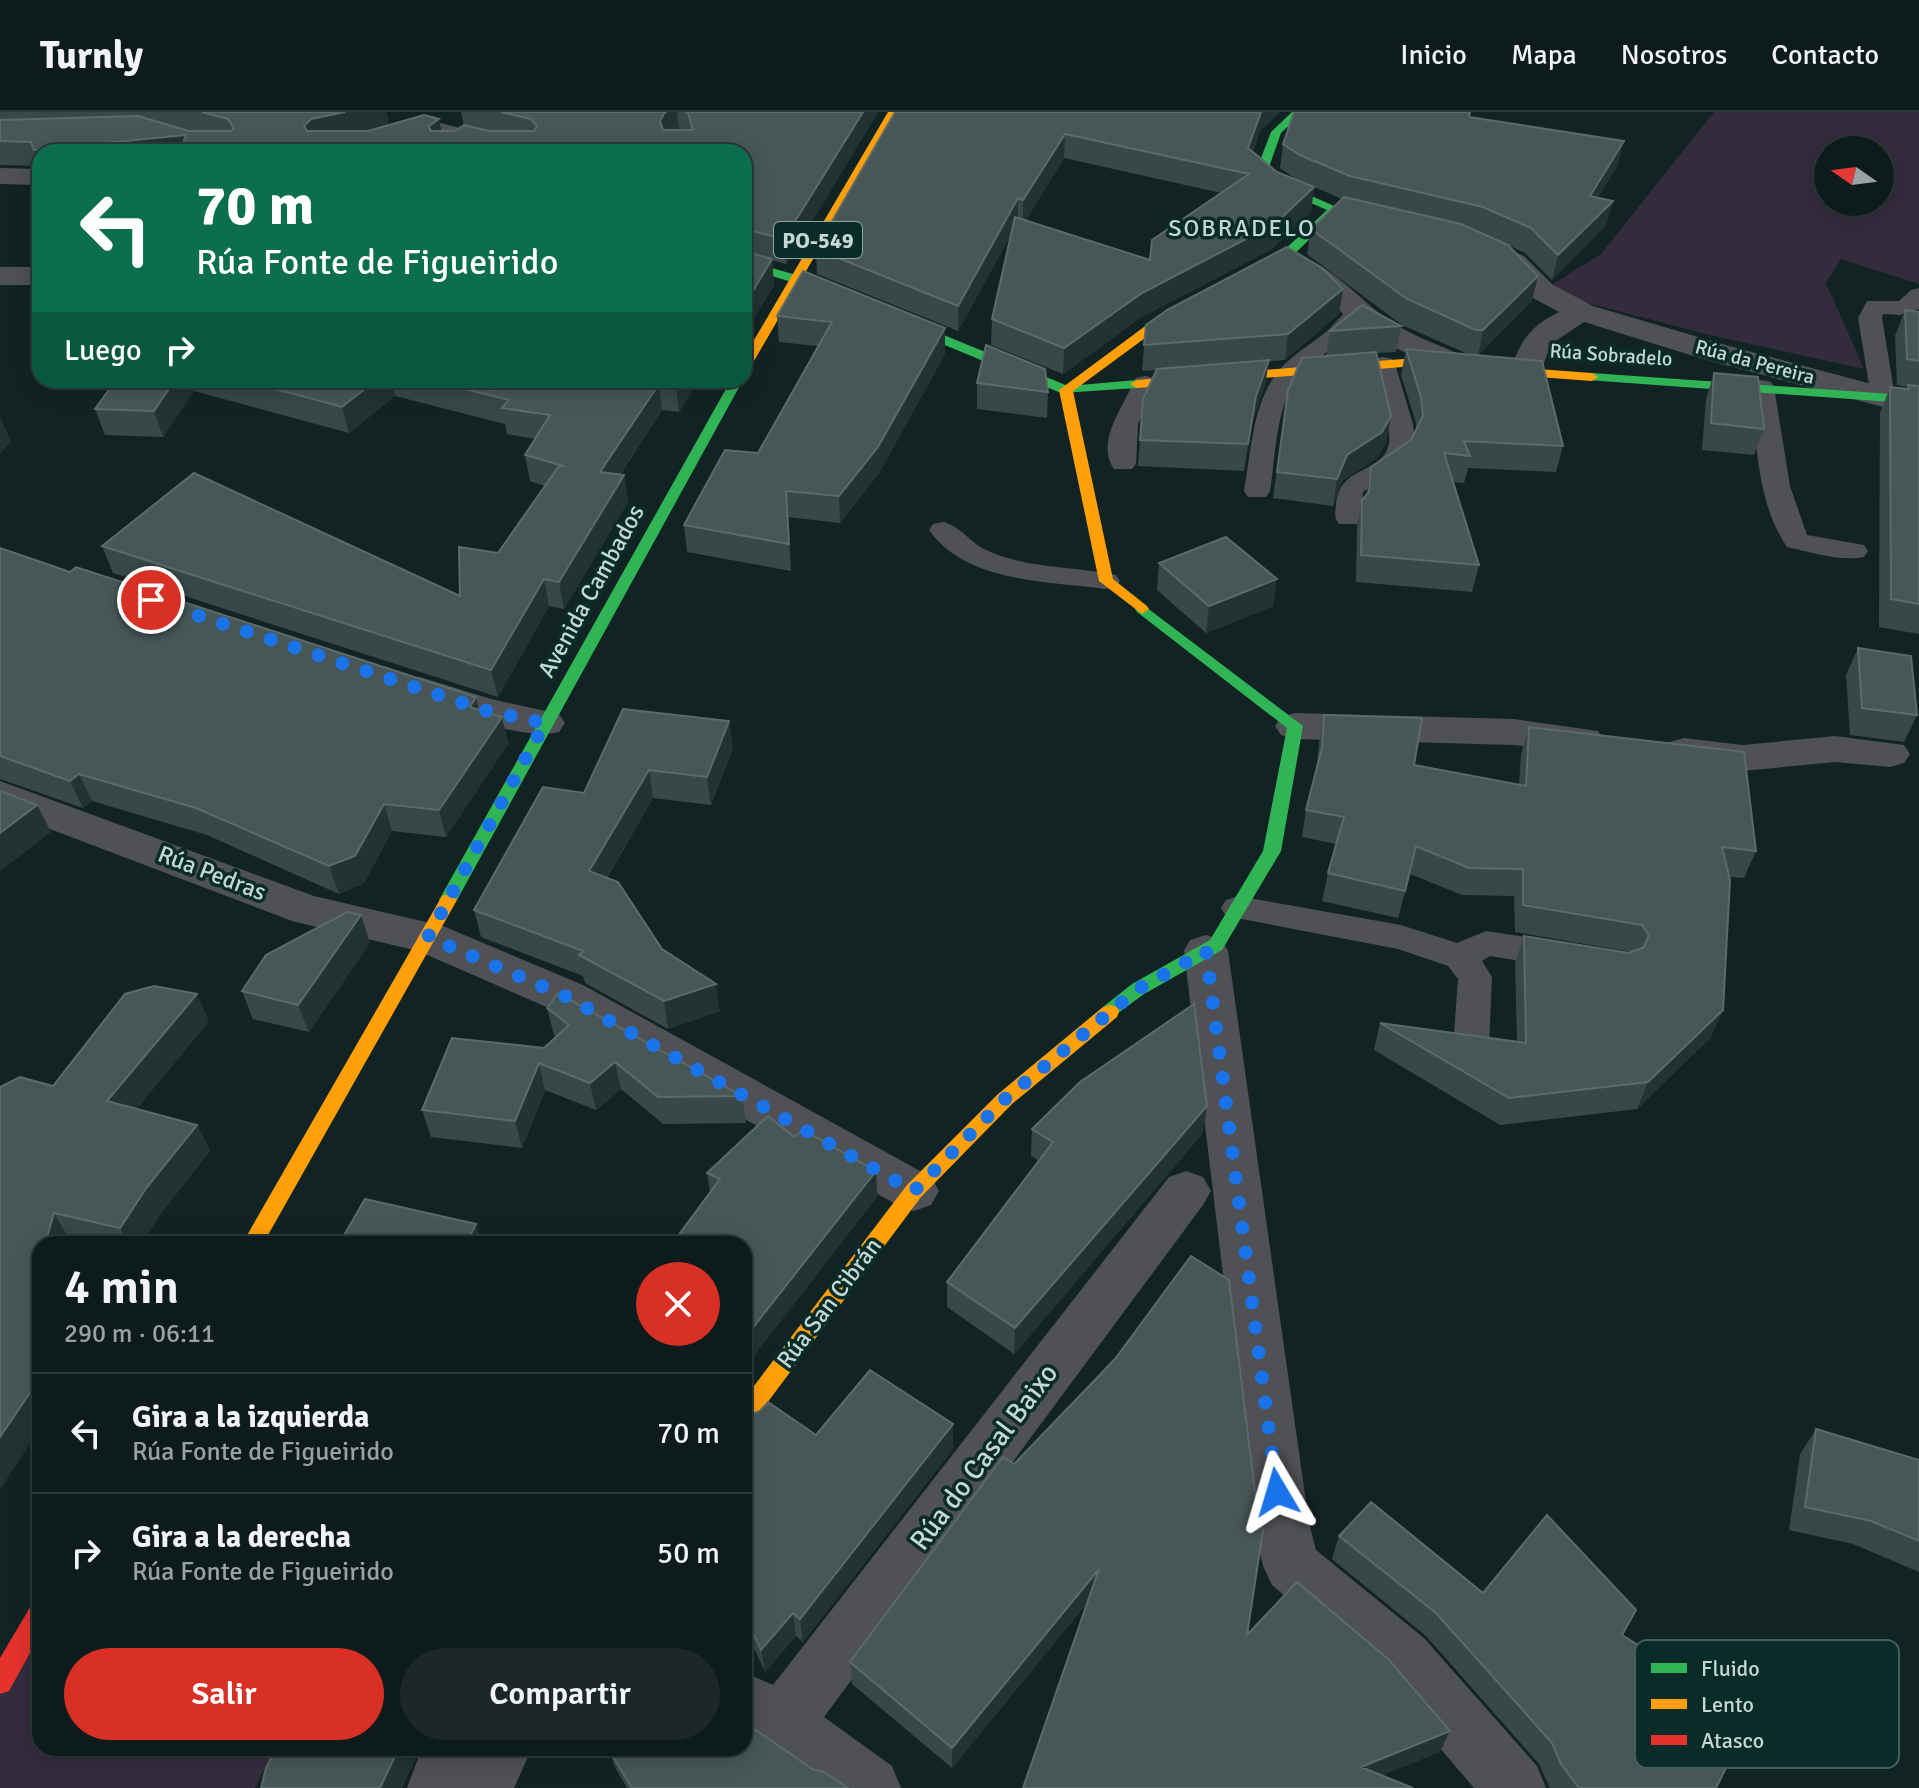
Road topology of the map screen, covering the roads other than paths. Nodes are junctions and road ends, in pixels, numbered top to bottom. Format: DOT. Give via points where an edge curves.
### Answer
graph roads {
  1 [pos="893,112"];
  2 [pos="1298,112"];
  3 [pos="425,120"];
  4 [pos="470,136"];
  5 [pos="368,144"];
  6 [pos="458,144"];
  7 [pos="498,144"];
  8 [pos="0,176"];
  9 [pos="32,177"];
  10 [pos="1335,209"];
  11 [pos="1364,216"];
  12 [pos="1467,240"];
  13 [pos="1284,257"];
  14 [pos="752,266"];
  15 [pos="0,276"];
  16 [pos="32,276"];
  17 [pos="796,279"];
  18 [pos="1919,295"];
  19 [pos="1358,312"];
  20 [pos="1582,312"];
  21 [pos="752,354"];
  22 [pos="1383,364"];
  23 [pos="1464,368"];
  24 [pos="1291,370"];
  25 [pos="1527,372"];
  26 [pos="1145,383"];
  27 [pos="1762,387"];
  28 [pos="733,388"];
  29 [pos="1066,390"];
  30 [pos="1883,397"];
  31 [pos="1919,400"];
  32 [pos="1123,464"];
  33 [pos="1257,491"];
  34 [pos="1348,518"];
  35 [pos="943,530"];
  36 [pos="1854,551"];
  37 [pos="1106,581"];
  38 [pos="394,680"];
  39 [pos="545,723"];
  40 [pos="1295,726"];
  41 [pos="1890,754"];
  42 [pos="0,795"];
  43 [pos="1238,908"];
  44 [pos="428,937"];
  45 [pos="1206,951"];
  46 [pos="1460,957"];
  47 [pos="1604,962"];
  48 [pos="1471,1047"];
  49 [pos="914,1191"];
  50 [pos="1186,1191"];
  51 [pos="257,1236"];
  52 [pos="752,1405"];
  53 [pos="32,1626"];
  54 [pos="0,1682"];
  55 [pos="763,1712"];
  56 [pos="443,1756"];
  57 [pos="497,1756"];
  58 [pos="431,1788"];
  59 [pos="481,1788"];
  60 [pos="870,1788"];
  61 [pos="1515,1788"];
  1 -- 17 [label="street, PO-549"];
  2 -- 10 [label="street" via="1276,132 1262,171 1285,188"];
  3 -- 4 [label="street"];
  3 -- 5 [label="street"];
  4 -- 6 [label="lane"];
  4 -- 7 [label="street"];
  8 -- 9 [label="street"];
  10 -- 11 [label="street"];
  10 -- 13 [label="street"];
  12 -- 20 [label="street, Rúa da Pereira" via="1514,262 1542,291"];
  13 -- 19 [label="street" via="1330,285"];
  13 -- 29 [label="street" via="1152,327"];
  14 -- 17 [label="street, Rúa Sobradelo"];
  15 -- 16 [label="street"];
  17 -- 21 [label="street, PO-549"];
  17 -- 29 [label="street, Rúa Sobradelo"];
  18 -- 30 [label="lane" via="1899,309 1875,306 1870,318"];
  19 -- 23 [label="street" via="1383,330"];
  19 -- 24 [label="lane" via="1351,324"];
  20 -- 25 [label="street" via="1547,329 1531,348"];
  20 -- 30 [label="street, Rúa da Pereira"];
  22 -- 23 [label="street, Rúa Sobradelo"];
  22 -- 24 [label="street, Rúa Sobradelo"];
  22 -- 34 [label="lane" via="1404,435 1399,456 1350,490"];
  23 -- 25 [label="street, Rúa Sobradelo"];
  24 -- 26 [label="street, Rúa Sobradelo"];
  24 -- 33 [label="lane" via="1271,408"];
  25 -- 27 [label="street, Rúa Sobradelo"];
  26 -- 29 [label="street, Rúa Sobradelo"];
  26 -- 32 [label="lane" via="1127,417"];
  27 -- 30 [label="street, Rúa Sobradelo"];
  27 -- 36 [label="lane" via="1786,522 1797,541"];
  28 -- 39 [label="street, Avenida Cambados"];
  29 -- 37 [label="street"];
  30 -- 31 [label="street, Rúa Sobradelo"];
  35 -- 37 [label="lane" via="972,554 1005,567"];
  37 -- 40 [label="street"];
  38 -- 39 [label="street" via="484,710"];
  39 -- 44 [label="street, Avenida Cambados"];
  40 -- 41 [label="street" via="1514,732 1743,758 1835,749"];
  40 -- 43 [label="street" via="1272,851"];
  42 -- 44 [label="street, Rúa Pedras" via="307,910"];
  43 -- 45 [label="street" via="1216,945"];
  43 -- 46 [label="lane" via="1401,937"];
  44 -- 49 [label="street, Rúa Pedras" via="567,997"];
  44 -- 51 [label="street, Avenida Cambados"];
  45 -- 49 [label="street, Rúa San Cibrán" via="1138,989 1005,1099"];
  45 -- 61 [label="street" via="1281,1523 1292,1566 1403,1659"];
  46 -- 47 [label="lane" via="1486,943"];
  46 -- 48 [label="lane" via="1475,977"];
  49 -- 52 [label="street, Rúa San Cibrán"];
  50 -- 55 [label="street, Rúa do Casal Baixo"];
  53 -- 54 [label="street"];
  55 -- 60 [label="street"];
  56 -- 58 [label="lane"];
  57 -- 59 [label="street"];
}
